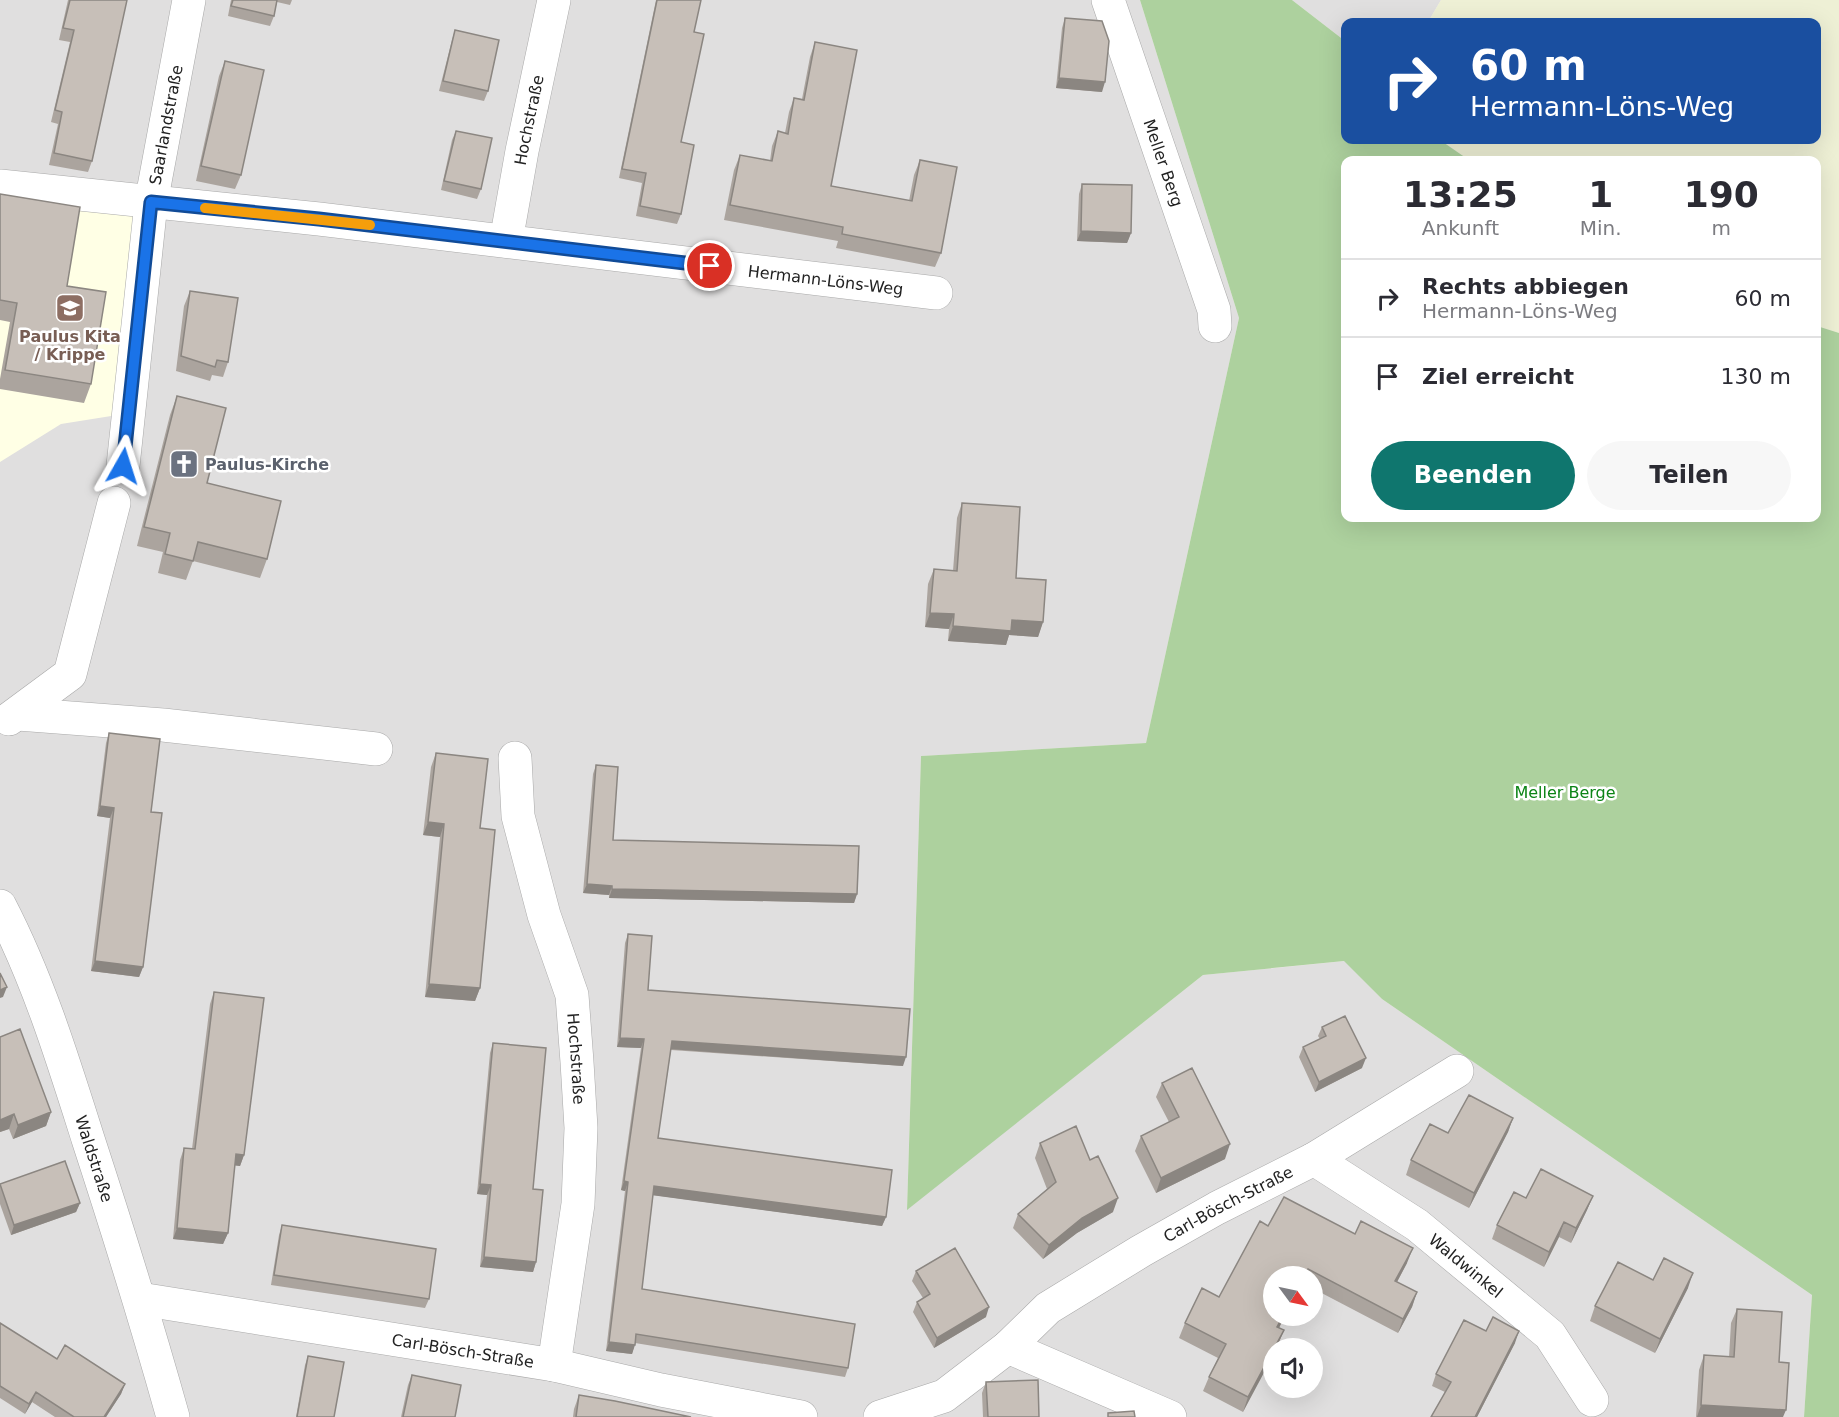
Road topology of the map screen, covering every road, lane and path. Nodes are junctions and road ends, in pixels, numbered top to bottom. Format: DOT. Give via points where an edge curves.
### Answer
graph roads {
  1 [pos="189,0"];
  2 [pos="554,0"];
  3 [pos="1108,0"];
  4 [pos="0,186"];
  5 [pos="151,202"];
  6 [pos="506,242"];
  7 [pos="936,293"];
  8 [pos="1215,326"];
  9 [pos="123,466"];
  10 [pos="114,502"];
  11 [pos="9,720"];
  12 [pos="376,749"];
  13 [pos="515,758"];
  14 [pos="0,906"];
  15 [pos="1457,1071"];
  16 [pos="1314,1159"];
  17 [pos="140,1299"];
  18 [pos="1008,1347"];
  19 [pos="554,1365"];
  20 [pos="1592,1400"];
  21 [pos="946,1407"];
  22 [pos="1152,1413"];
  23 [pos="789,1416"];
  24 [pos="173,1417"];
  25 [pos="880,1417"];
  1 -- 5 [label="street, Saarlandstraße"];
  2 -- 6 [label="street, Hochstraße"];
  3 -- 8 [label="street, Meller Berg" via="1214,310"];
  4 -- 5 [label="street, Hermann-Löns-Weg"];
  5 -- 6 [label="street, Hermann-Löns-Weg"];
  5 -- 9 [label="street, Saarlandstraße"];
  6 -- 7 [label="street, Hermann-Löns-Weg"];
  10 -- 11 [label="street" via="70,674"];
  11 -- 12 [label="street" via="163,725"];
  13 -- 19 [label="street, Hochstraße" via="518,816 544,915 572,995 577,1062 581,1128 578,1204"];
  14 -- 17 [label="street, Waldstraße" via="20,945 71,1086"];
  15 -- 16 [label="street, Carl-Bösch-Straße"];
  16 -- 18 [label="street, Carl-Bösch-Straße" via="1131,1257 1048,1308"];
  16 -- 20 [label="street, Waldwinkel" via="1417,1225 1550,1335"];
  17 -- 19 [label="street, Carl-Bösch-Straße"];
  17 -- 24 [label="street, Waldstraße"];
  18 -- 21 [label="street, Carl-Bösch-Straße"];
  18 -- 22 [label="street"];
  19 -- 23 [label="street, Carl-Bösch-Straße"];
  21 -- 25 [label="street, Carl-Bösch-Straße"];
}
